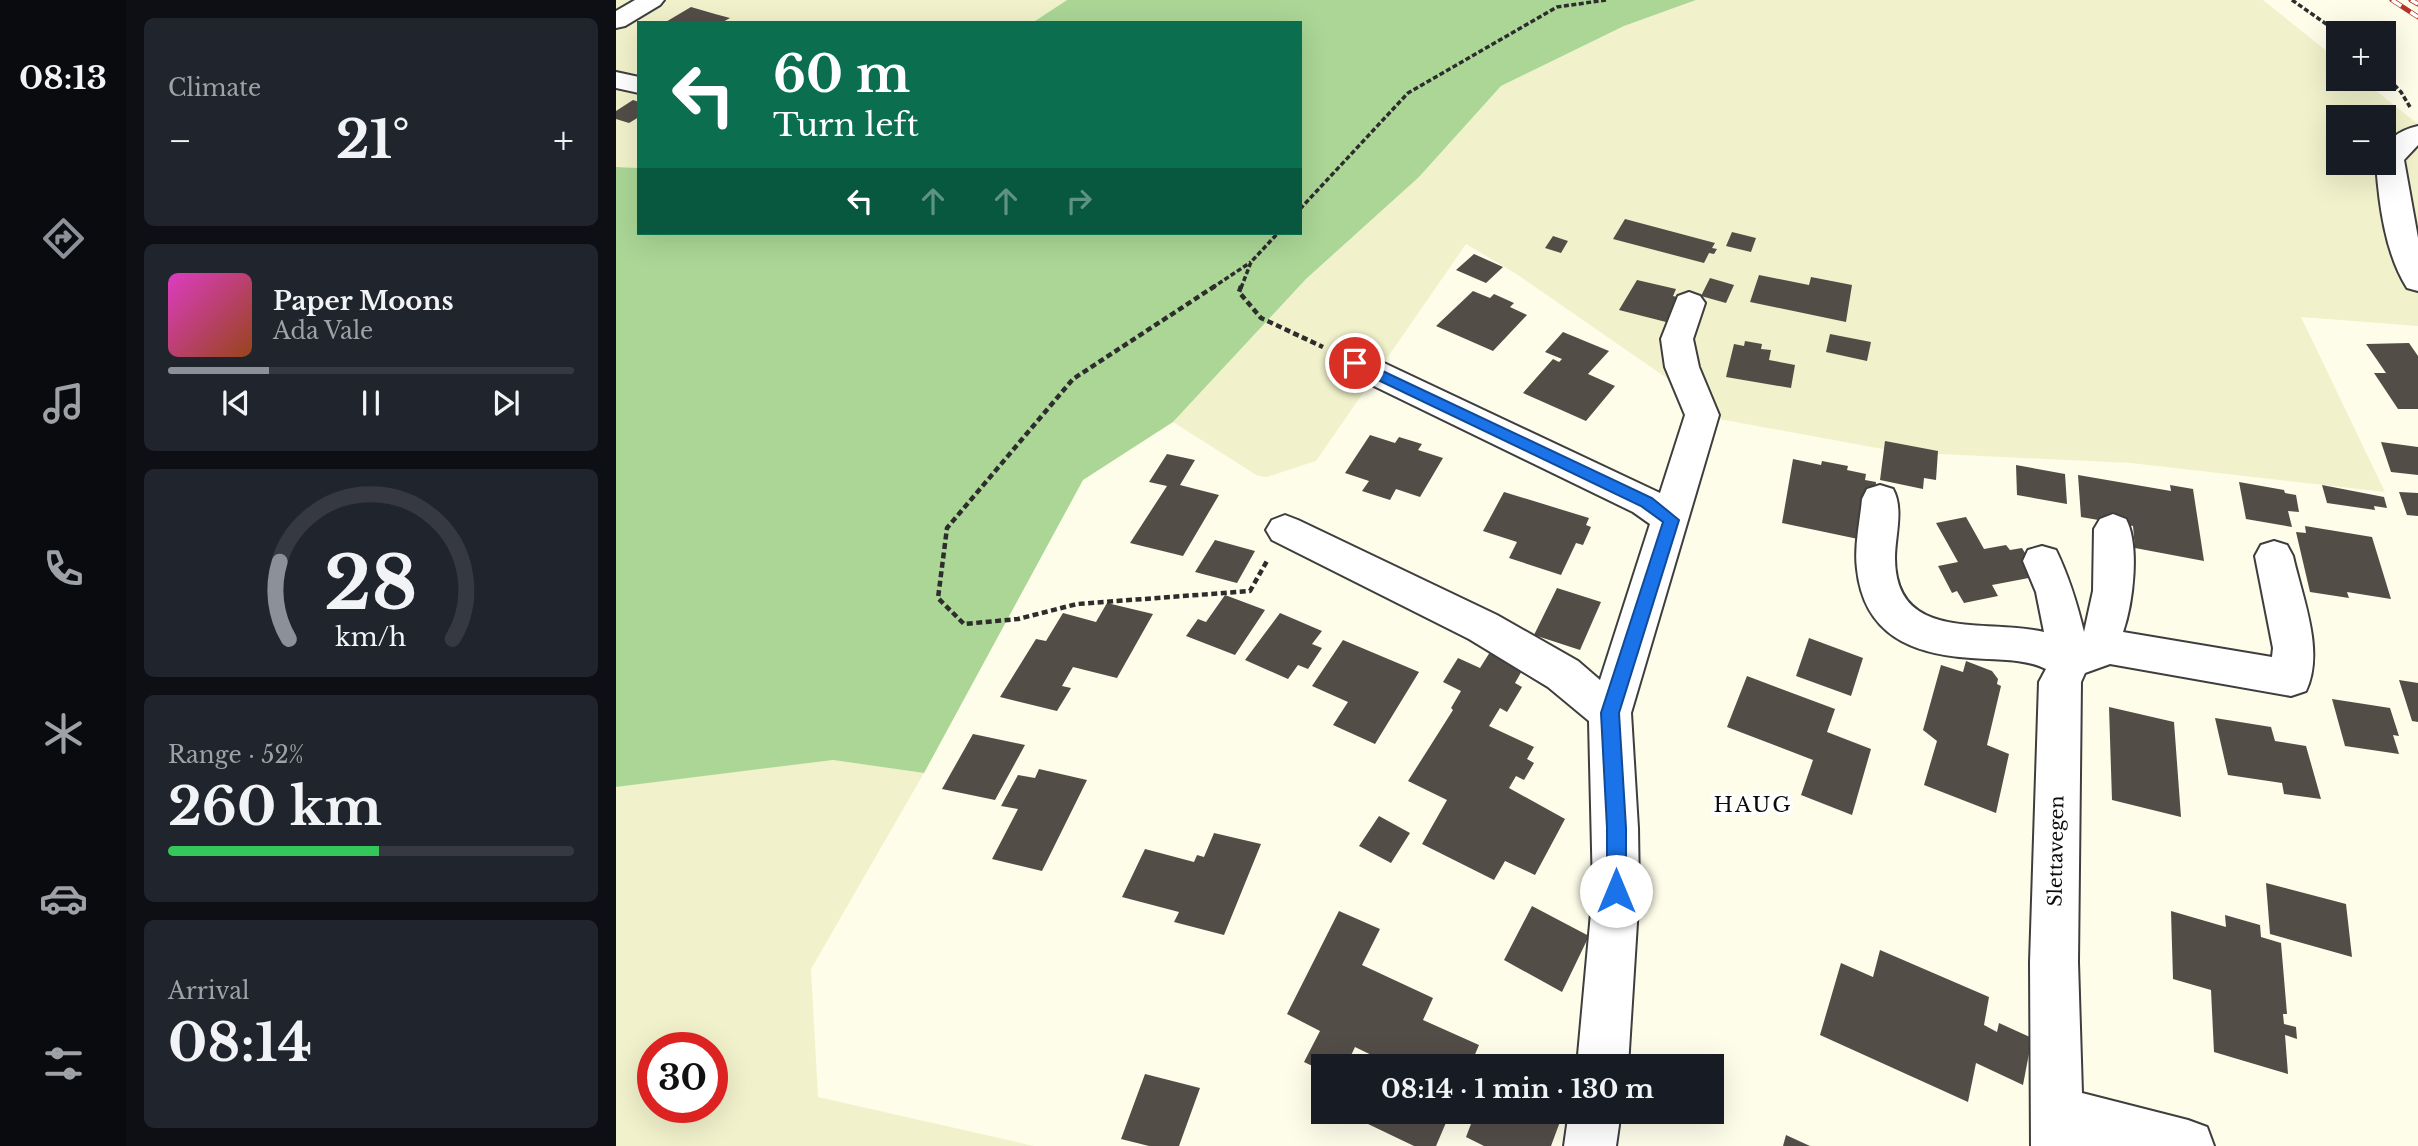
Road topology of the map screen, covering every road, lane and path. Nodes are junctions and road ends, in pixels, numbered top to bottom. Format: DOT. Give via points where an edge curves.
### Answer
graph roads {
  1 [pos="652,0"];
  2 [pos="1606,0"];
  3 [pos="2292,0"];
  4 [pos="616,21"];
  5 [pos="2326,24"];
  6 [pos="637,26"];
  7 [pos="616,80"];
  8 [pos="637,85"];
  9 [pos="2396,88"];
  10 [pos="2415,122"];
  11 [pos="1302,207"];
  12 [pos="1276,235"];
  13 [pos="1251,262"];
  14 [pos="2418,281"];
  15 [pos="1689,303"];
  16 [pos="1355,363"];
  17 [pos="1880,499"];
  18 [pos="1671,520"];
  19 [pos="2113,529"];
  20 [pos="1285,530"];
  21 [pos="2274,556"];
  22 [pos="2042,562"];
  23 [pos="2083,655"];
  24 [pos="1610,713"];
  25 [pos="1603,1054"];
  26 [pos="1593,1124"];
  27 [pos="2057,1129"];
  28 [pos="1590,1146"];
  29 [pos="2188,1146"];
  1 -- 4 [label="street"];
  2 -- 11 [label="path" via="1557,8 1408,93"];
  3 -- 5 [label="path"];
  4 -- 6 [label="street"];
  7 -- 8 [label="street"];
  9 -- 10 [label="path"];
  10 -- 14 [label="street" via="2390,159 2392,194"];
  12 -- 13 [label="path"];
  13 -- 16 [label="path" via="1239,292 1261,318"];
  13 -- 20 [label="path" via="1073,379 947,528 938,598 964,625 1018,619 1077,604 1250,591"];
  15 -- 18 [label="street" via="1677,339 1682,367 1702,415"];
  16 -- 18 [label="street" via="1646,502"];
  17 -- 23 [label="street" via="1876,570 1884,601 1897,620 1935,639"];
  18 -- 24 [label="street"];
  19 -- 23 [label="street" via="2112,603 2103,637"];
  20 -- 24 [label="street" via="1483,627 1563,674"];
  21 -- 23 [label="street" via="2293,648 2291,678 2110,647"];
  22 -- 23 [label="street, Slettavegen"];
  23 -- 27 [label="street, Slettavegen" via="2060,682 2054,962"];
  24 -- 25 [label="street" via="1616,891"];
  26 -- 28 [label="street"];
  27 -- 29 [label="street"];
}
